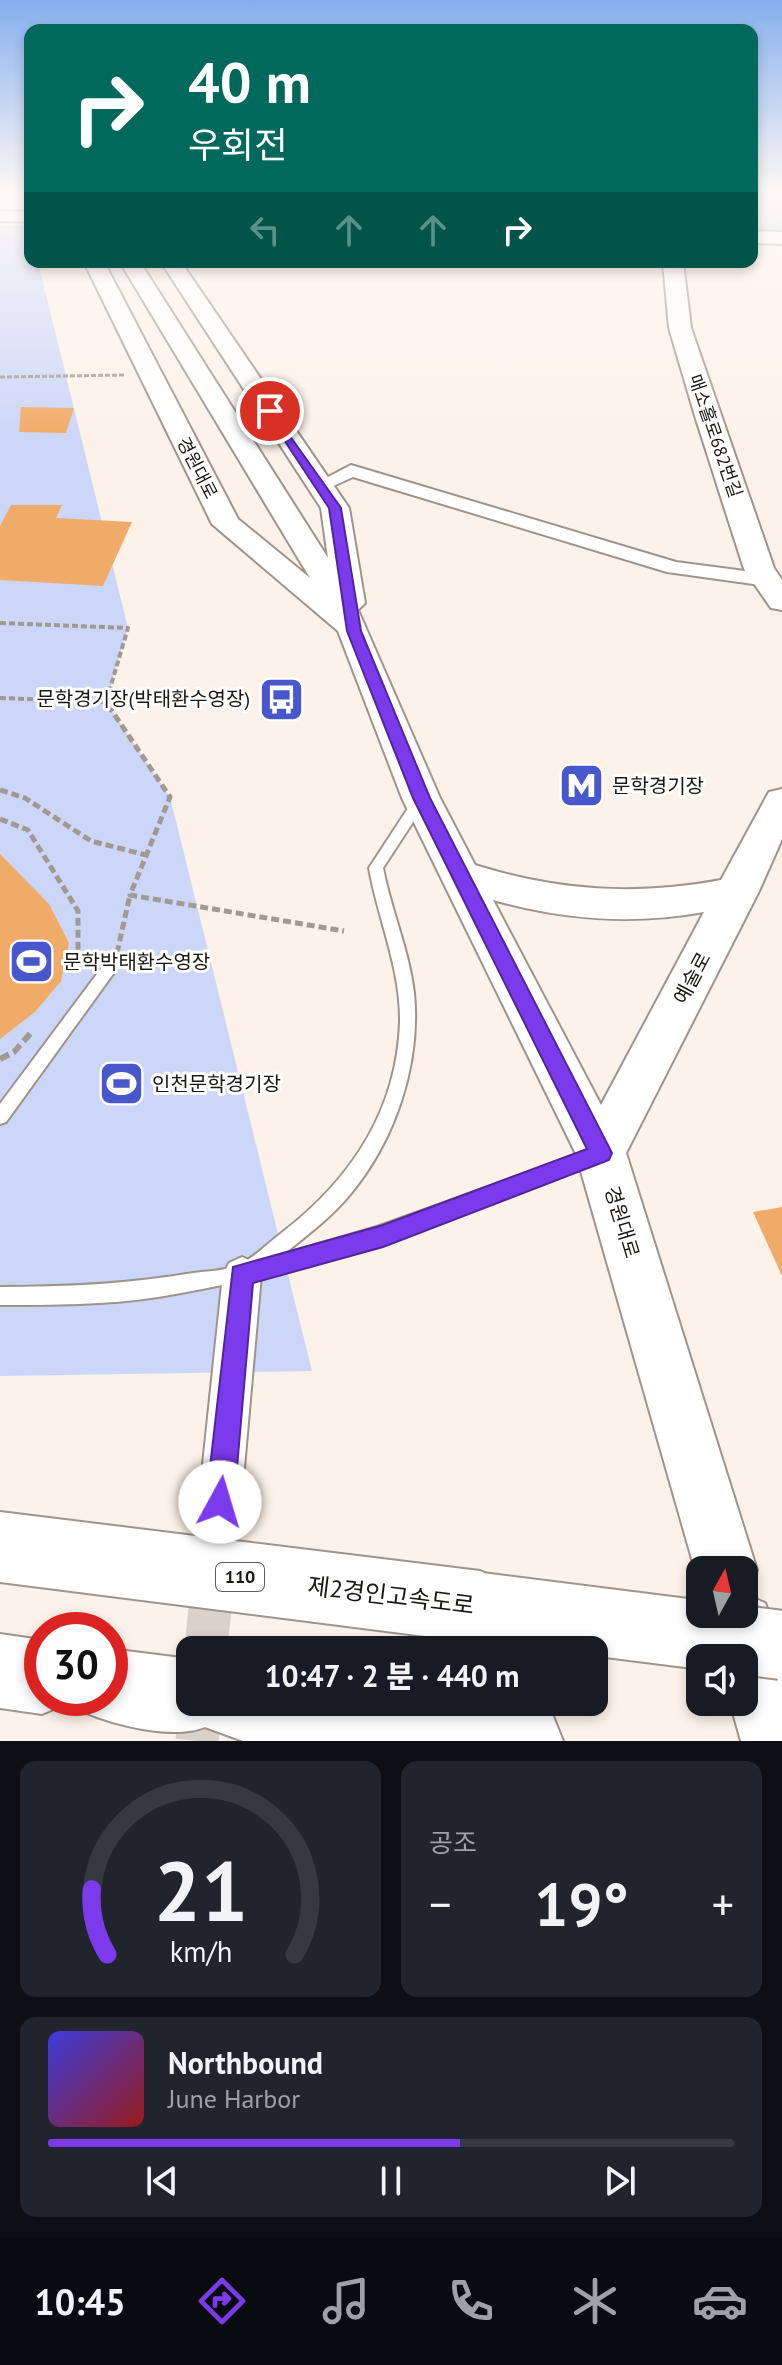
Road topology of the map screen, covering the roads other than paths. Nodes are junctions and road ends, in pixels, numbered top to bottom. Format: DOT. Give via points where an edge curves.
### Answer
graph roads {
  1 [pos="100,274"];
  2 [pos="138,274"];
  3 [pos="179,274"];
  4 [pos="674,274"];
  5 [pos="320,486"];
  6 [pos="767,580"];
  7 [pos="782,601"];
  8 [pos="354,631"];
  9 [pos="421,798"];
  10 [pos="782,801"];
  11 [pos="460,875"];
  12 [pos="739,891"];
  13 [pos="108,970"];
  14 [pos="0,1117"];
  15 [pos="601,1153"];
  16 [pos="242,1275"];
  17 [pos="0,1296"];
  18 [pos="220,1502"];
  19 [pos="0,1547"];
  20 [pos="721,1556"];
  21 [pos="742,1628"];
  22 [pos="782,1645"];
  23 [pos="0,1671"];
  24 [pos="24,1674"];
  25 [pos="128,1688"];
  26 [pos="176,1694"];
  27 [pos="336,1716"];
  28 [pos="507,1739"];
  29 [pos="776,1741"];
  1 -- 8 [label="main road, 경원대로" via="226,524"];
  2 -- 8 [label="main road, 경원대로" via="296,527"];
  3 -- 5 [label="main road, 경원대로"];
  4 -- 6 [label="main road, 매소홀로682번길" via="680,328"];
  5 -- 6 [label="street" via="351,471 674,568"];
  5 -- 8 [label="main road, 경원대로" via="335,508"];
  6 -- 7 [label="main road, 매소홀로682번길"];
  8 -- 9 [label="main road, 경원대로"];
  9 -- 11 [label="main road, 경원대로"];
  9 -- 16 [label="lane" via="376,868 406,992 406,1049 380,1128 355,1174 323,1211"];
  10 -- 12 [label="main road, 예술로"];
  11 -- 12 [label="main road" via="521,896 585,905 671,905"];
  11 -- 15 [label="main road, 경원대로"];
  12 -- 15 [label="main road, 예술로"];
  13 -- 14 [label="lane"];
  15 -- 16 [label="lane" via="383,1236"];
  15 -- 20 [label="main road, 경원대로"];
  16 -- 17 [label="lane" via="153,1292"];
  16 -- 18 [label="street"];
  19 -- 22 [label="highway, 제2경인고속도로 / 110, bridge"];
  21 -- 29 [label="main road"];
  23 -- 24 [label="highway"];
  25 -- 26 [label="highway"];
  27 -- 28 [label="highway"];
}
